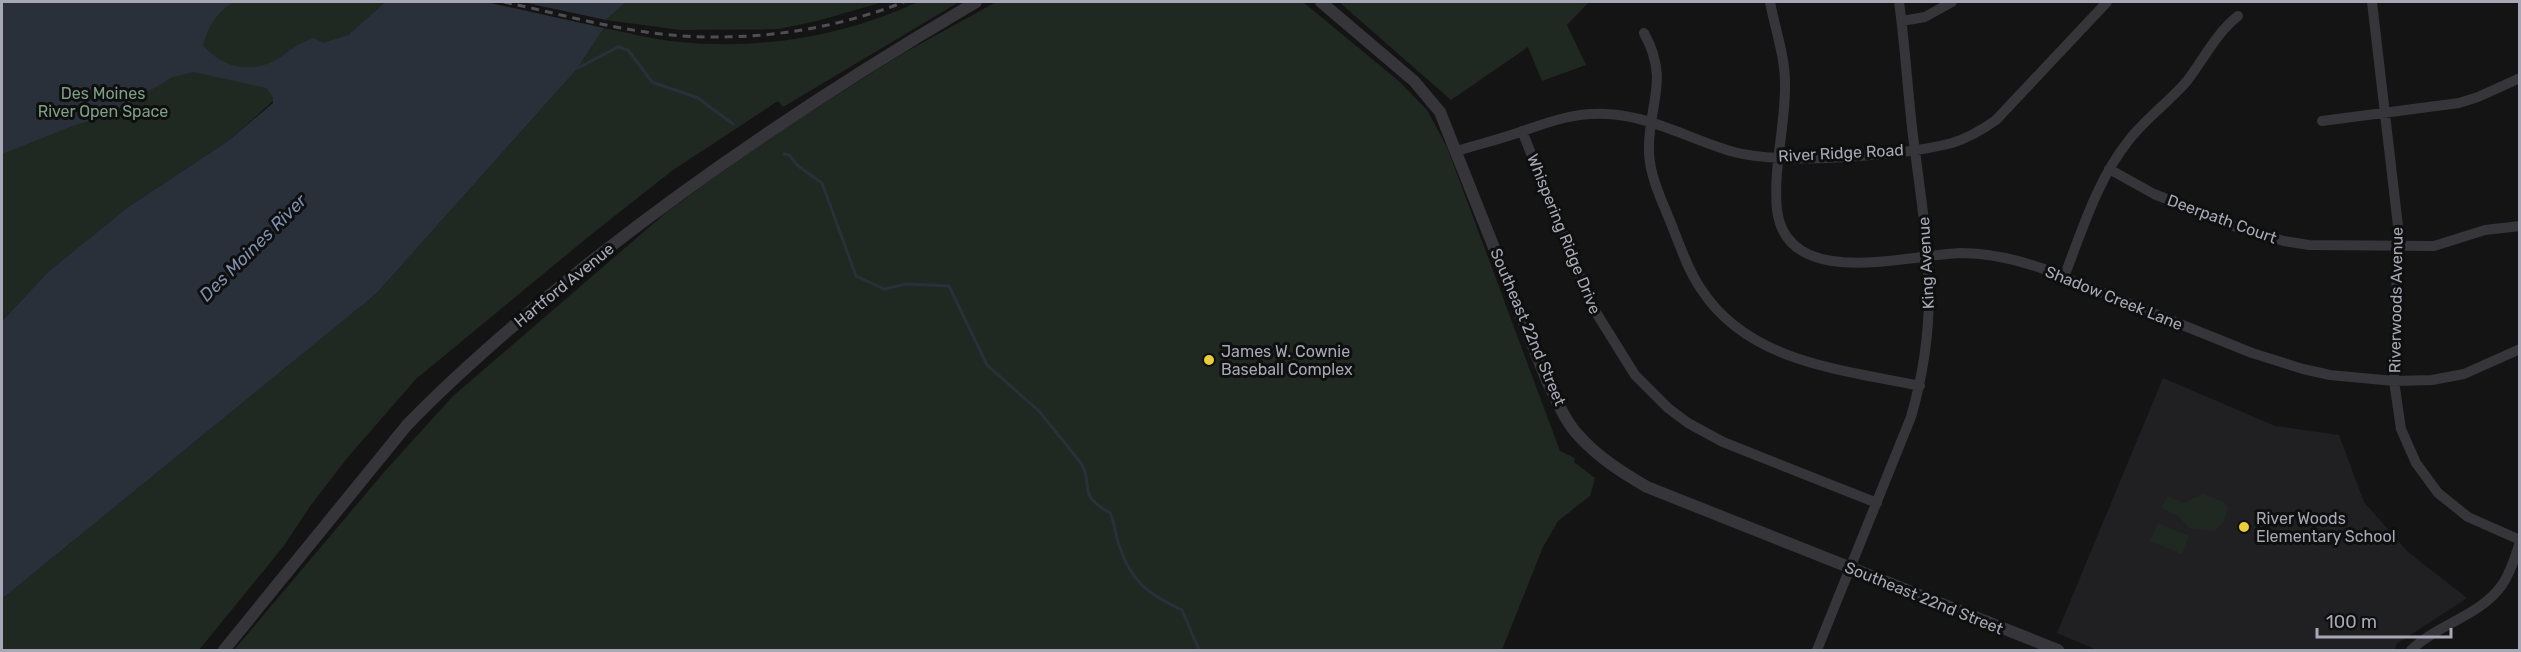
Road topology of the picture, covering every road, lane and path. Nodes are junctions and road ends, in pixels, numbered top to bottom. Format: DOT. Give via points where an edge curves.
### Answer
graph roads {
  1 [pos="976,2"];
  2 [pos="1321,2"];
  3 [pos="1770,2"];
  4 [pos="1899,2"];
  5 [pos="1952,2"];
  6 [pos="2108,2"];
  7 [pos="2372,2"];
  8 [pos="2238,16"];
  9 [pos="1902,21"];
  10 [pos="1644,33"];
  11 [pos="2520,78"];
  12 [pos="2385,114"];
  13 [pos="2322,121"];
  14 [pos="1653,123"];
  15 [pos="1522,131"];
  16 [pos="1914,150"];
  17 [pos="1457,151"];
  18 [pos="1779,157"];
  19 [pos="2109,169"];
  20 [pos="2520,226"];
  21 [pos="2398,247"];
  22 [pos="1929,256"];
  23 [pos="2064,277"];
  24 [pos="2520,349"];
  25 [pos="2394,381"];
  26 [pos="1920,386"];
  27 [pos="1877,503"];
  28 [pos="2520,541"];
  29 [pos="1851,569"];
  30 [pos="224,651"];
  31 [pos="1817,651"];
  32 [pos="2058,651"];
  33 [pos="2411,651"];
  1 -- 30 [label="street, Hartford Avenue" via="778,125 655,212 512,327 407,425"];
  2 -- 17 [label="street, Southeast 22nd Street" via="1414,81 1440,112"];
  3 -- 18 [label="street, Shadow Creek Lane" via="1786,85"];
  4 -- 9 [label="street, King Avenue"];
  5 -- 9 [label="street" via="1925,17"];
  6 -- 16 [label="street, River Ridge Road" via="1996,120 1967,138"];
  7 -- 12 [label="street, Riverwoods Avenue"];
  8 -- 19 [label="street" via="2227,24 2178,91 2130,139"];
  9 -- 16 [label="street, King Avenue"];
  10 -- 14 [label="street" via="1655,52 1658,84"];
  11 -- 12 [label="street" via="2459,103"];
  12 -- 13 [label="street"];
  12 -- 21 [label="street, Riverwoods Avenue" via="2396,195"];
  14 -- 15 [label="street, River Ridge Road" via="1608,114 1584,114"];
  14 -- 18 [label="street, River Ridge Road" via="1735,152"];
  14 -- 26 [label="street" via="1649,154 1662,201 1700,289 1720,314 1747,336 1789,357"];
  15 -- 17 [label="street, River Ridge Road"];
  15 -- 27 [label="street, Whispering Ridge Drive" via="1592,306 1635,375 1668,408 1723,442"];
  16 -- 18 [label="street, River Ridge Road"];
  16 -- 22 [label="street, King Avenue"];
  17 -- 29 [label="street, Southeast 22nd Street" via="1547,381 1579,437 1614,467 1647,487"];
  18 -- 22 [label="street, Shadow Creek Lane" via="1778,217 1787,237 1802,252 1821,261 1843,264"];
  19 -- 21 [label="street, Deerpath Court" via="2154,194 2261,236 2308,245"];
  19 -- 23 [label="street"];
  20 -- 21 [label="street, Deerpath Court" via="2485,230 2434,246"];
  21 -- 25 [label="street, Riverwoods Avenue"];
  22 -- 23 [label="street, Shadow Creek Lane" via="1961,253 2002,257"];
  22 -- 26 [label="street, King Avenue" via="1930,318"];
  23 -- 25 [label="street, Shadow Creek Lane" via="2277,362 2330,375"];
  24 -- 25 [label="street, Shadow Creek Lane" via="2457,376"];
  25 -- 28 [label="street, Riverwoods Avenue" via="2401,429 2426,479 2468,518"];
  26 -- 27 [label="street, King Avenue"];
  27 -- 29 [label="street, King Avenue"];
  28 -- 33 [label="street" via="2509,573 2495,594 2433,632"];
  29 -- 31 [label="street, King Avenue"];
  29 -- 32 [label="street, Southeast 22nd Street"];
}
